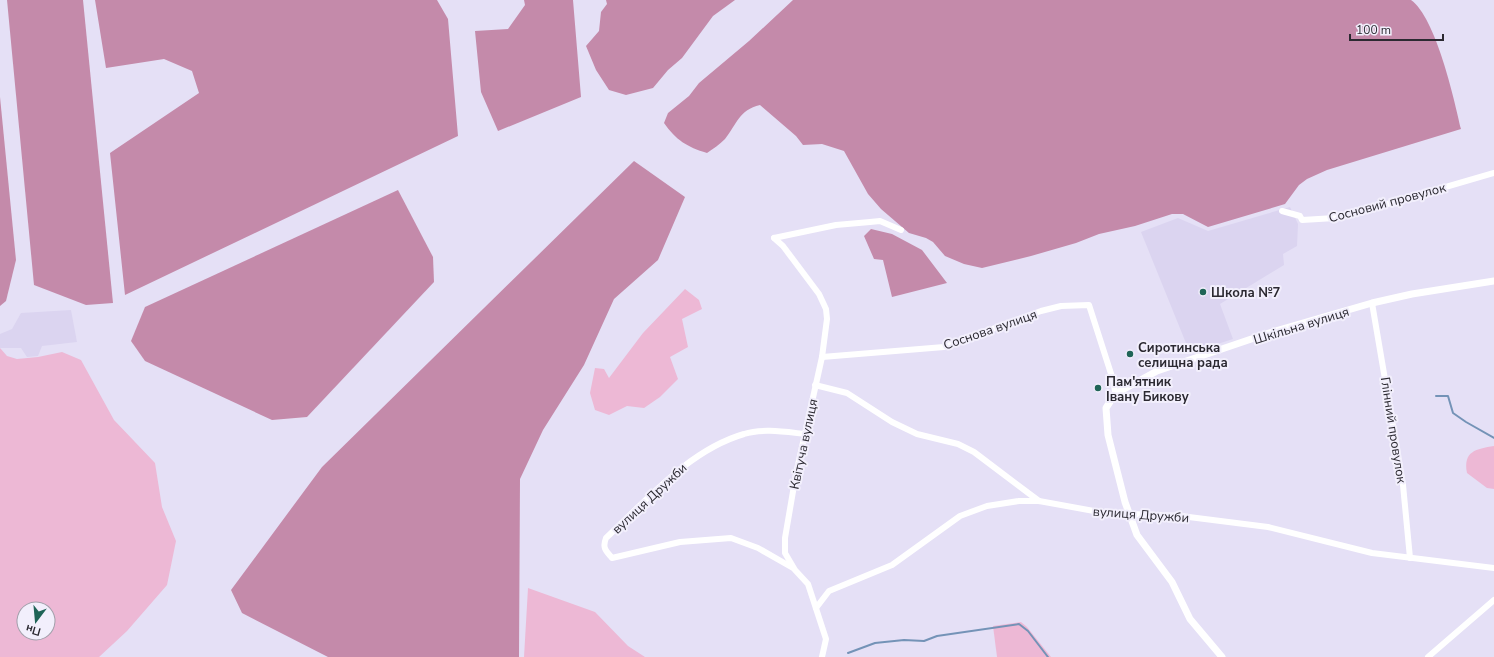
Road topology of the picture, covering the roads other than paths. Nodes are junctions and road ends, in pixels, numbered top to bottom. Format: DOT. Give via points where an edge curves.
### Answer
graph roads {
  1 [pos="1494,173"];
  2 [pos="1282,211"];
  3 [pos="901,230"];
  4 [pos="1494,281"];
  5 [pos="1372,303"];
  6 [pos="822,357"];
  7 [pos="816,385"];
  8 [pos="1116,394"];
  9 [pos="805,434"];
  10 [pos="1038,501"];
  11 [pos="1129,514"];
  12 [pos="1410,558"];
  13 [pos="794,568"];
  14 [pos="1494,568"];
  15 [pos="1494,600"];
  16 [pos="816,608"];
  17 [pos="822,657"];
  18 [pos="1222,657"];
  19 [pos="1428,657"];
  1 -- 2 [label="street, Сосновий провулок" via="1335,218 1302,220 1300,216"];
  3 -- 6 [label="street, Квітуча вулиця" via="880,221 836,225 774,238 783,246 823,301 827,319"];
  4 -- 5 [label="street, Шкільна вулиця"];
  5 -- 8 [label="street, Шкільна вулиця" via="1269,333 1157,371"];
  5 -- 12 [label="street, Глінний провулок" via="1403,486"];
  6 -- 7 [label="street, Квітуча вулиця"];
  6 -- 8 [label="street, Соснова вулиця" via="944,347 1041,311 1077,304 1089,305"];
  7 -- 9 [label="street, Квітуча вулиця"];
  7 -- 10 [label="street" via="847,393 916,434 963,447 994,466"];
  8 -- 11 [label="street" via="1106,408 1108,435"];
  9 -- 13 [label="street, Квітуча вулиця" via="785,538 785,554"];
  9 -- 13 [label="street, вулиця Дружби" via="777,431 745,433 713,446 689,461 606,538 603,544 612,558 680,542 731,538 758,548"];
  10 -- 11 [label="street, вулиця Дружби" via="1105,513"];
  10 -- 16 [label="street, вулиця Дружби" via="987,506 960,516 892,565 828,591"];
  11 -- 12 [label="street, вулиця Дружби" via="1181,516 1268,527 1372,553"];
  11 -- 18 [label="street" via="1137,534 1172,582 1188,616"];
  12 -- 14 [label="street, вулиця Дружби"];
  13 -- 16 [label="street, Квітуча вулиця" via="808,584"];
  15 -- 19 [label="street"];
  16 -- 17 [label="street, Квітуча вулиця" via="826,639"];
}
